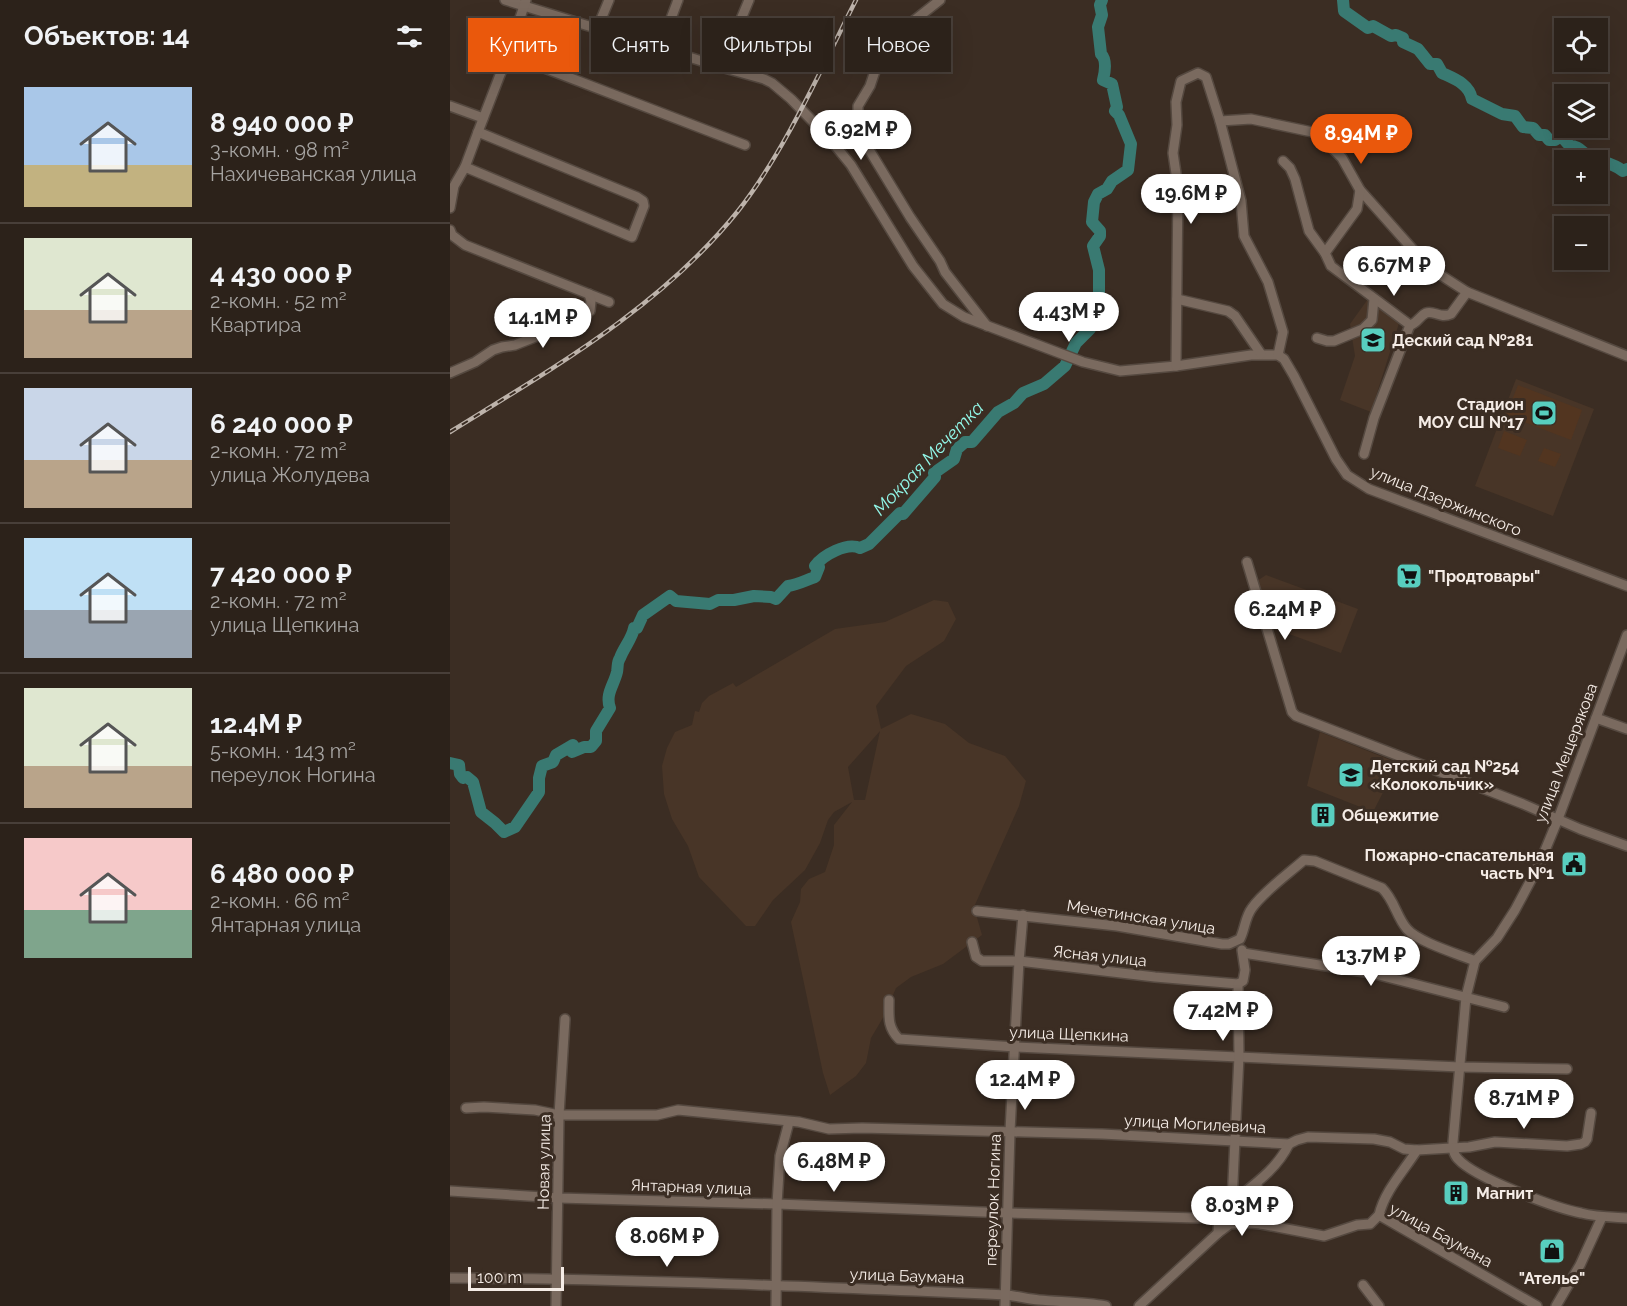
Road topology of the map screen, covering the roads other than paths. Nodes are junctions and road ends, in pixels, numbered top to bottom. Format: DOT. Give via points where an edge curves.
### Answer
graph roads {
  1 [pos="505,0"];
  2 [pos="609,0"];
  3 [pos="678,0"];
  4 [pos="749,0"];
  5 [pos="940,0"];
  6 [pos="525,3"];
  7 [pos="520,18"];
  8 [pos="602,18"];
  9 [pos="671,18"];
  10 [pos="741,18"];
  11 [pos="591,27"];
  12 [pos="501,72"];
  13 [pos="555,72"];
  14 [pos="739,72"];
  15 [pos="450,106"];
  16 [pos="483,118"];
  17 [pos="1220,120"];
  18 [pos="478,132"];
  19 [pos="745,145"];
  20 [pos="1283,161"];
  21 [pos="465,167"];
  22 [pos="1360,190"];
  23 [pos="450,208"];
  24 [pos="450,230"];
  25 [pos="1324,253"];
  26 [pos="1467,292"];
  27 [pos="589,294"];
  28 [pos="1177,299"];
  29 [pos="1374,299"];
  30 [pos="609,302"];
  31 [pos="1410,325"];
  32 [pos="988,327"];
  33 [pos="1317,338"];
  34 [pos="1261,354"];
  35 [pos="1278,355"];
  36 [pos="1627,356"];
  37 [pos="1176,366"];
  38 [pos="450,373"];
  39 [pos="1364,454"];
  40 [pos="1246,562"];
  41 [pos="1627,586"];
  42 [pos="1627,635"];
  43 [pos="1596,718"];
  44 [pos="1627,729"];
  45 [pos="1558,819"];
  46 [pos="1627,846"];
  47 [pos="978,911"];
  48 [pos="1023,915"];
  49 [pos="1237,941"];
  50 [pos="972,942"];
  51 [pos="1243,953"];
  52 [pos="1019,961"];
  53 [pos="1475,961"];
  54 [pos="1238,984"];
  55 [pos="1466,997"];
  56 [pos="889,1000"];
  57 [pos="1504,1006"];
  58 [pos="565,1019"];
  59 [pos="1015,1047"];
  60 [pos="1239,1056"];
  61 [pos="1460,1066"];
  62 [pos="1568,1069"];
  63 [pos="466,1108"];
  64 [pos="1591,1113"];
  65 [pos="559,1115"];
  66 [pos="789,1122"];
  67 [pos="1010,1131"];
  68 [pos="1235,1140"];
  69 [pos="1289,1144"];
  70 [pos="1453,1148"];
  71 [pos="1417,1150"];
  72 [pos="1257,1184"];
  73 [pos="450,1191"];
  74 [pos="559,1198"];
  75 [pos="1232,1202"];
  76 [pos="777,1204"];
  77 [pos="1008,1213"];
  78 [pos="1219,1214"];
  79 [pos="1379,1215"];
  80 [pos="1602,1217"];
  81 [pos="1627,1218"];
  82 [pos="1261,1224"];
  83 [pos="1218,1233"];
  84 [pos="450,1278"];
  85 [pos="556,1279"];
  86 [pos="776,1285"];
  87 [pos="1363,1285"];
  88 [pos="1006,1295"];
  89 [pos="556,1306"];
  90 [pos="776,1306"];
  91 [pos="1005,1306"];
  92 [pos="1106,1306"];
  93 [pos="1139,1306"];
  94 [pos="1379,1306"];
  95 [pos="1537,1306"];
  96 [pos="1556,1306"];
  1 -- 6 [label="street"];
  2 -- 8 [label="street"];
  3 -- 9 [label="street"];
  4 -- 10 [label="street"];
  5 -- 32 [label="street" via="884,49 858,106 858,124 862,138 945,272"];
  6 -- 7 [label="street"];
  6 -- 11 [label="street"];
  12 -- 16 [label="street"];
  13 -- 19 [label="street"];
  14 -- 32 [label="street" via="765,79 791,99 851,165 913,266 943,304"];
  15 -- 16 [label="street"];
  16 -- 18 [label="street"];
  17 -- 22 [label="street" via="1251,119 1317,133 1342,158"];
  17 -- 28 [label="street" via="1206,77 1198,73 1181,81 1173,153 1178,187"];
  17 -- 35 [label="street" via="1241,201 1244,236 1268,282 1283,332"];
  18 -- 21 [label="street"];
  18 -- 21 [label="street" via="637,197 644,201 644,206 632,237"];
  20 -- 25 [label="street" via="1295,179 1310,231"];
  21 -- 23 [label="street" via="454,186"];
  22 -- 25 [label="street" via="1357,209"];
  22 -- 26 [label="street" via="1416,253"];
  24 -- 27 [label="street" via="465,245"];
  25 -- 29 [label="street" via="1331,266"];
  26 -- 31 [label="street" via="1451,314 1443,317 1430,312"];
  26 -- 36 [label="street"];
  27 -- 30 [label="street"];
  27 -- 38 [label="street" via="590,311 544,334 502,346"];
  28 -- 34 [label="street" via="1228,310"];
  28 -- 37 [label="street"];
  29 -- 31 [label="street"];
  29 -- 33 [label="street" via="1372,320 1364,329 1334,341"];
  31 -- 39 [label="street"];
  32 -- 37 [label="street" via="1083,362 1120,371"];
  34 -- 35 [label="street"];
  34 -- 37 [label="street"];
  35 -- 41 [label="street, улица Дзержинского" via="1294,376 1347,475 1369,489"];
  40 -- 45 [label="street" via="1293,714"];
  42 -- 43 [label="street, улица Мещерякова"];
  43 -- 44 [label="street"];
  43 -- 45 [label="street, улица Мещерякова"];
  45 -- 46 [label="street"];
  45 -- 53 [label="street, улица Мещерякова" via="1515,910 1497,938"];
  47 -- 48 [label="street, Мечетинская улица"];
  48 -- 49 [label="street, Мечетинская улица" via="1222,944"];
  48 -- 52 [label="street, переулок Ногина"];
  49 -- 51 [label="street"];
  49 -- 53 [label="street, Мечетинская улица" via="1260,898 1304,860 1316,861 1382,888 1408,931"];
  50 -- 52 [label="street, Ясная улица" via="976,957 982,961"];
  51 -- 54 [label="street" via="1245,973"];
  51 -- 55 [label="street" via="1371,973"];
  52 -- 54 [label="street, Ясная улица"];
  52 -- 59 [label="street, переулок Ногина"];
  53 -- 55 [label="street, улица Мещерякова"];
  54 -- 60 [label="street"];
  55 -- 57 [label="street"];
  55 -- 61 [label="street, улица Мещерякова"];
  56 -- 59 [label="street, улица Щепкина" via="890,1026 900,1039"];
  58 -- 65 [label="street, Новая улица"];
  59 -- 60 [label="street, улица Щепкина"];
  59 -- 67 [label="street, переулок Ногина"];
  60 -- 61 [label="street, улица Щепкина"];
  60 -- 68 [label="street"];
  61 -- 62 [label="street, улица Щепкина"];
  61 -- 70 [label="street, улица Мещерякова"];
  63 -- 65 [label="street, улица Могилевича" via="525,1109"];
  64 -- 70 [label="street, улица Могилевича" via="1587,1139 1581,1144 1495,1142"];
  65 -- 66 [label="street, улица Могилевича" via="657,1115 678,1110"];
  65 -- 74 [label="street, Новая улица"];
  66 -- 67 [label="street, улица Могилевича" via="829,1129"];
  66 -- 76 [label="street" via="780,1156"];
  67 -- 68 [label="street, улица Могилевича"];
  67 -- 77 [label="street, переулок Ногина"];
  68 -- 69 [label="street, улица Могилевича"];
  68 -- 75 [label="street"];
  69 -- 71 [label="street, улица Могилевича" via="1308,1137 1374,1139"];
  69 -- 72 [label="street"];
  70 -- 71 [label="street, улица Могилевича"];
  70 -- 80 [label="street" via="1458,1159 1487,1178 1559,1207"];
  71 -- 79 [label="street" via="1387,1194"];
  72 -- 75 [label="street"];
  72 -- 82 [label="street"];
  73 -- 74 [label="street, Янтарная улица"];
  74 -- 76 [label="street, Янтарная улица"];
  74 -- 85 [label="street, Новая улица"];
  75 -- 78 [label="street"];
  76 -- 77 [label="street, Янтарная улица"];
  76 -- 86 [label="street"];
  77 -- 78 [label="street, Янтарная улица" via="1197,1218"];
  77 -- 88 [label="street, переулок Ногина"];
  78 -- 83 [label="street"];
  79 -- 82 [label="street, улица Баумана" via="1370,1224 1324,1236"];
  79 -- 95 [label="street, улица Баумана"];
  80 -- 81 [label="street"];
  80 -- 96 [label="street"];
  82 -- 83 [label="street, улица Баумана" via="1230,1224"];
  83 -- 93 [label="street"];
  84 -- 85 [label="street, улица Баумана"];
  85 -- 86 [label="street, улица Баумана"];
  85 -- 89 [label="street, Новая улица"];
  86 -- 88 [label="street, улица Баумана"];
  86 -- 90 [label="street"];
  87 -- 94 [label="street"];
  88 -- 91 [label="street, переулок Ногина"];
  88 -- 92 [label="street, улица Баумана"];
}
